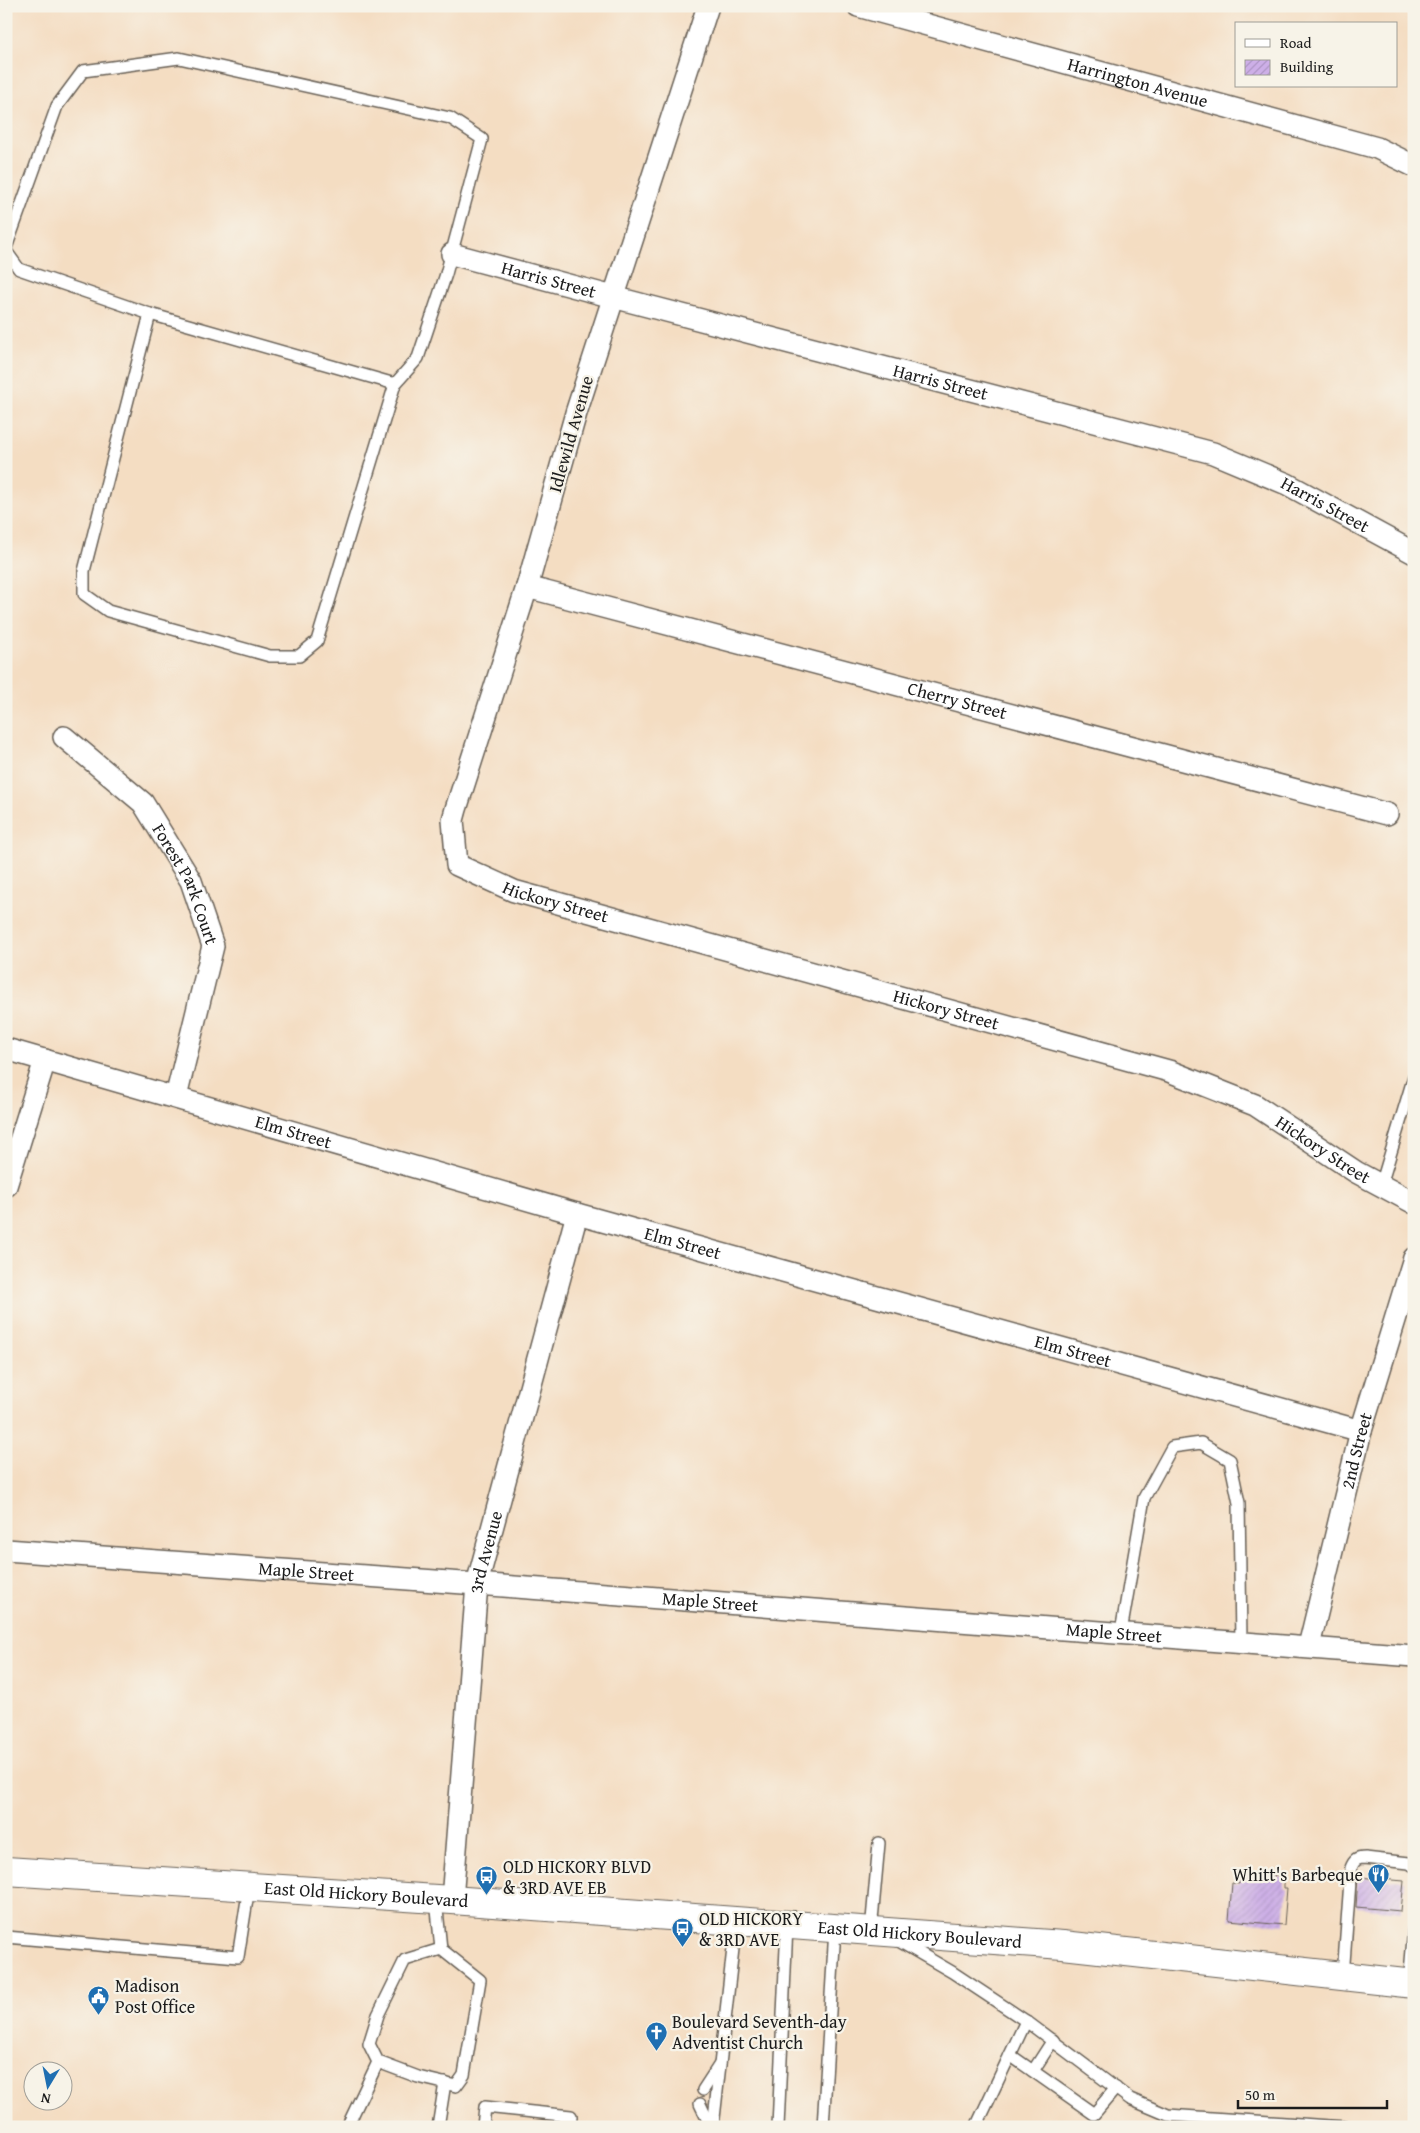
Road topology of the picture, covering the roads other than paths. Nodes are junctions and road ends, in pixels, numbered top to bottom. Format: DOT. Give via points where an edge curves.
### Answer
graph roads {
  1 [pos="708,6"];
  2 [pos="858,6"];
  3 [pos="1414,166"];
  4 [pos="7,244"];
  5 [pos="452,254"];
  6 [pos="613,298"];
  7 [pos="150,314"];
  8 [pos="395,384"];
  9 [pos="1414,553"];
  10 [pos="527,586"];
  11 [pos="64,737"];
  12 [pos="1387,814"];
  13 [pos="458,865"];
  14 [pos="6,1050"];
  15 [pos="45,1060"];
  16 [pos="1414,1076"];
  17 [pos="176,1097"];
  18 [pos="1381,1185"];
  19 [pos="6,1186"];
  20 [pos="1414,1203"];
  21 [pos="577,1214"];
  22 [pos="1414,1258"];
  23 [pos="1361,1431"];
  24 [pos="6,1550"];
  25 [pos="477,1584"];
  26 [pos="1121,1632"];
  27 [pos="1241,1641"];
  28 [pos="1309,1646"];
  29 [pos="1414,1656"];
  30 [pos="878,1843"];
  31 [pos="1414,1866"];
  32 [pos="6,1871"];
  33 [pos="249,1887"];
  34 [pos="444,1900"];
  35 [pos="736,1922"];
  36 [pos="787,1925"];
  37 [pos="1414,1927"];
  38 [pos="835,1929"];
  39 [pos="878,1932"];
  40 [pos="6,1937"];
  41 [pos="441,1949"];
  42 [pos="1343,1977"];
  43 [pos="1411,1984"];
  44 [pos="1026,2021"];
  45 [pos="1053,2040"];
  46 [pos="1010,2055"];
  47 [pos="378,2062"];
  48 [pos="721,2062"];
  49 [pos="1034,2071"];
  50 [pos="445,2083"];
  51 [pos="1116,2088"];
  52 [pos="703,2090"];
  53 [pos="700,2104"];
  54 [pos="347,2127"];
  55 [pos="438,2127"];
  56 [pos="483,2127"];
  57 [pos="570,2127"];
  58 [pos="712,2127"];
  59 [pos="778,2127"];
  60 [pos="823,2127"];
  61 [pos="976,2127"];
  62 [pos="1345,2127"];
  1 -- 6 [label="street, Idlewild Avenue"];
  2 -- 3 [label="street, Harrington Avenue" via="1377,148"];
  4 -- 5 [label="lane" via="56,106 83,72 179,58 450,118 482,139"];
  4 -- 7 [label="lane" via="19,269"];
  5 -- 6 [label="street, Harris Street"];
  5 -- 8 [label="lane" via="418,358"];
  6 -- 9 [label="street, Harris Street" via="1213,453 1287,484"];
  6 -- 10 [label="street, Idlewild Avenue" via="576,413"];
  7 -- 8 [label="lane"];
  7 -- 8 [label="lane" via="84,571 84,594 108,611 270,656 299,656 317,641"];
  10 -- 12 [label="street, Cherry Street"];
  10 -- 13 [label="street, Idlewild Avenue" via="454,820"];
  11 -- 17 [label="street, Forest Park Court" via="143,804 191,881 213,946"];
  13 -- 18 [label="street, Hickory Street" via="514,890 1169,1071 1255,1105"];
  14 -- 15 [label="street, Elm Street"];
  15 -- 17 [label="street, Elm Street"];
  15 -- 19 [label="street"];
  16 -- 18 [label="lane"];
  17 -- 21 [label="street, Elm Street"];
  18 -- 20 [label="street, Hickory Street"];
  21 -- 23 [label="street, Elm Street"];
  21 -- 25 [label="street, 3rd Avenue"];
  22 -- 23 [label="street, 2nd Street"];
  23 -- 28 [label="street, 2nd Street"];
  24 -- 25 [label="street, Maple Street"];
  25 -- 26 [label="street, Maple Street"];
  25 -- 34 [label="street, 3rd Avenue"];
  26 -- 27 [label="street, Maple Street"];
  26 -- 27 [label="lane" via="1144,1498 1172,1447 1201,1443 1230,1460 1239,1503"];
  27 -- 28 [label="street, Maple Street"];
  28 -- 29 [label="street, Maple Street"];
  30 -- 39 [label="lane"];
  31 -- 42 [label="lane" via="1365,1858 1354,1862"];
  32 -- 33 [label="street, East Old Hickory Boulevard"];
  33 -- 34 [label="street, East Old Hickory Boulevard"];
  33 -- 40 [label="lane" via="238,1957"];
  34 -- 35 [label="street, East Old Hickory Boulevard"];
  34 -- 41 [label="lane"];
  35 -- 36 [label="street, East Old Hickory Boulevard"];
  35 -- 48 [label="lane"];
  36 -- 38 [label="street, East Old Hickory Boulevard"];
  36 -- 59 [label="lane"];
  37 -- 43 [label="lane"];
  38 -- 39 [label="street, East Old Hickory Boulevard"];
  38 -- 60 [label="lane"];
  39 -- 42 [label="street, East Old Hickory Boulevard" via="1063,1945"];
  39 -- 44 [label="lane" via="952,1972"];
  41 -- 47 [label="lane" via="405,1960 378,2015 369,2044"];
  41 -- 50 [label="lane" via="480,1980 464,2075 456,2086"];
  42 -- 43 [label="street, East Old Hickory Boulevard"];
  44 -- 45 [label="lane"];
  44 -- 46 [label="lane"];
  45 -- 49 [label="lane"];
  45 -- 51 [label="lane"];
  46 -- 49 [label="lane"];
  46 -- 61 [label="lane"];
  47 -- 50 [label="lane"];
  47 -- 54 [label="lane"];
  48 -- 52 [label="lane"];
  48 -- 58 [label="lane"];
  49 -- 51 [label="lane" via="1094,2114"];
  50 -- 55 [label="lane"];
  51 -- 62 [label="lane" via="1130,2099 1168,2115"];
  53 -- 58 [label="lane"];
  56 -- 57 [label="lane" via="485,2107 571,2116"];
}
